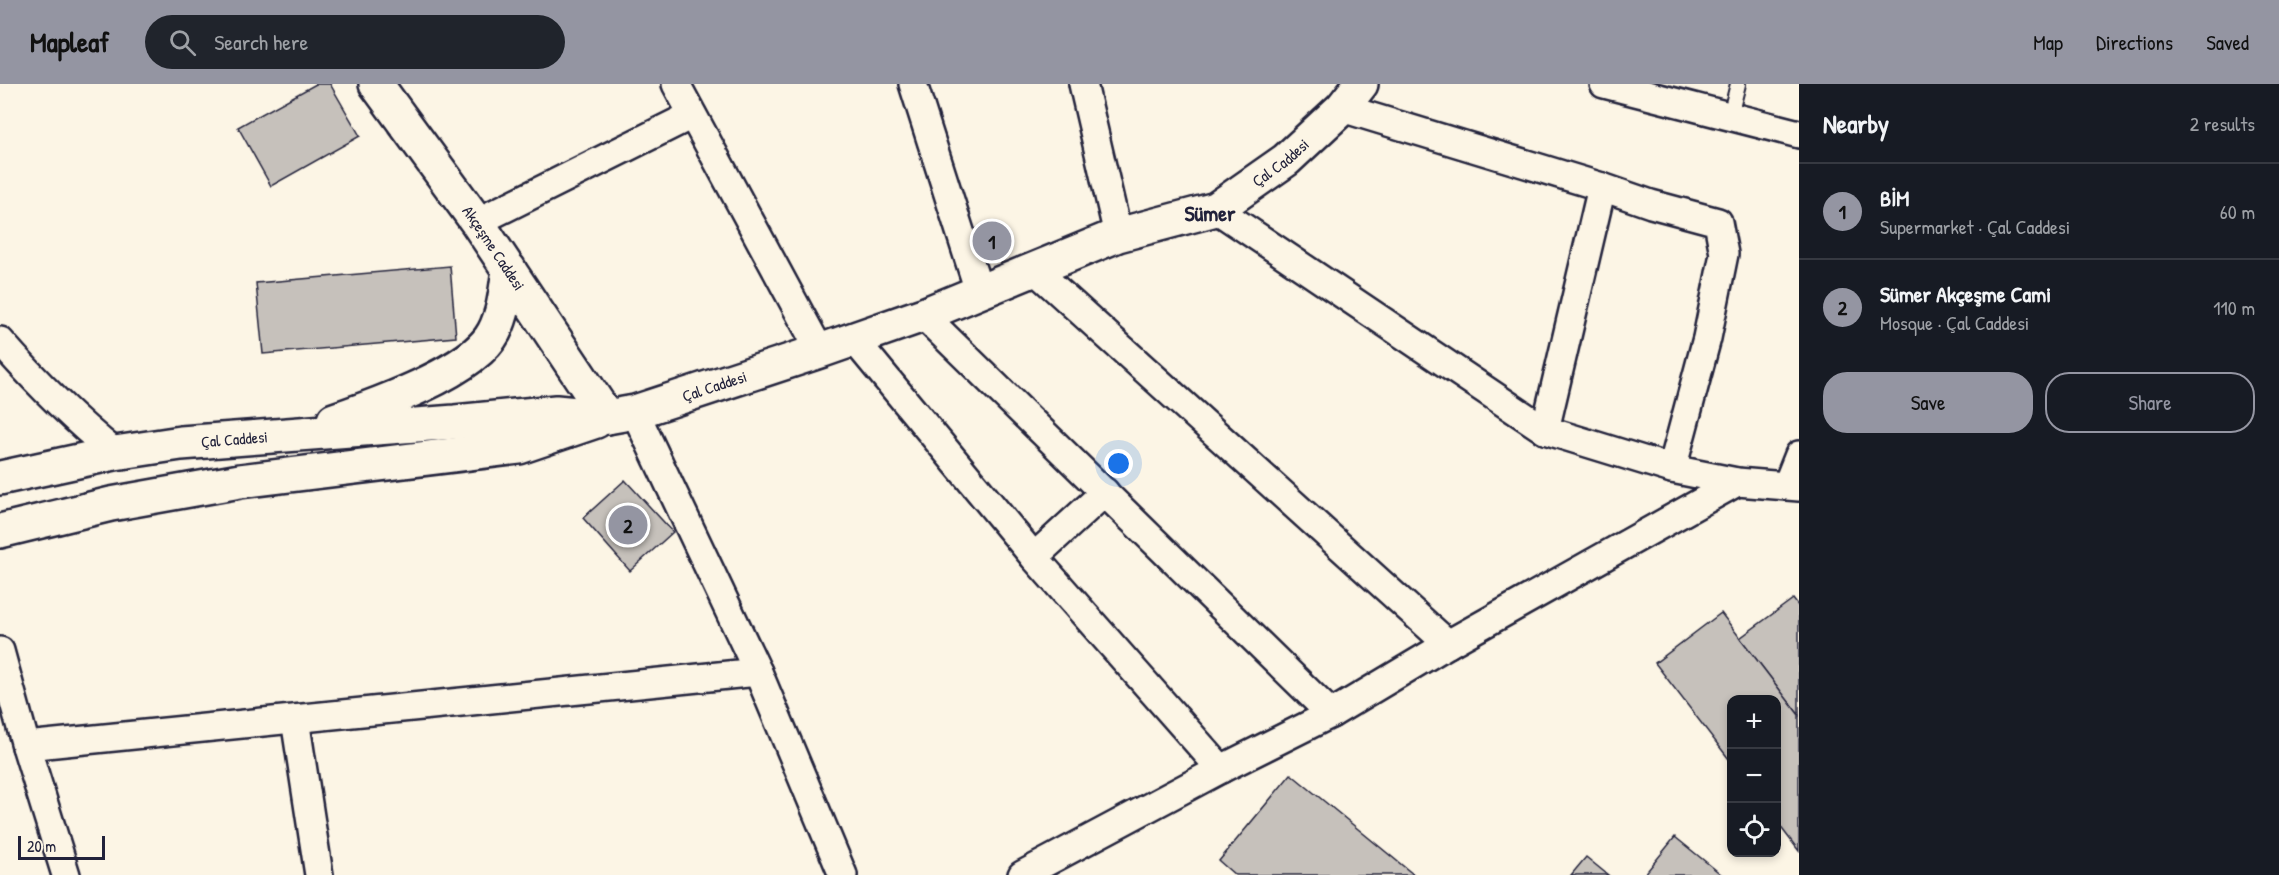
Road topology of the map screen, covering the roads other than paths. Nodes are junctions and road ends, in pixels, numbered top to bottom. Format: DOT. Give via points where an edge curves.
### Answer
graph roads {
  1 [pos="376,84"];
  2 [pos="676,84"];
  3 [pos="913,84"];
  4 [pos="1083,84"];
  5 [pos="1604,84"];
  6 [pos="1738,84"];
  7 [pos="1352,96"];
  8 [pos="692,115"];
  9 [pos="1730,116"];
  10 [pos="1799,134"];
  11 [pos="1602,187"];
  12 [pos="1216,209"];
  13 [pos="477,222"];
  14 [pos="1118,235"];
  15 [pos="509,269"];
  16 [pos="1035,270"];
  17 [pos="979,291"];
  18 [pos="923,315"];
  19 [pos="853,338"];
  20 [pos="0,341"];
  21 [pos="820,351"];
  22 [pos="621,414"];
  23 [pos="1545,430"];
  24 [pos="297,434"];
  25 [pos="115,453"];
  26 [pos="1799,455"];
  27 [pos="1672,469"];
  28 [pos="0,478"];
  29 [pos="1737,482"];
  30 [pos="1793,486"];
  31 [pos="1105,492"];
  32 [pos="0,531"];
  33 [pos="1034,556"];
  34 [pos="1448,644"];
  35 [pos="0,651"];
  36 [pos="758,672"];
  37 [pos="1331,714"];
  38 [pos="295,719"];
  39 [pos="26,746"];
  40 [pos="1221,769"];
  41 [pos="66,875"];
  42 [pos="319,875"];
  43 [pos="843,875"];
  44 [pos="1022,875"];
  1 -- 13 [label="street, Akçeşme Caddesi"];
  2 -- 8 [label="street"];
  3 -- 17 [label="street"];
  4 -- 14 [label="street"];
  5 -- 9 [label="street"];
  6 -- 9 [label="lane"];
  7 -- 11 [label="street"];
  7 -- 12 [label="street, Çal Caddesi" via="1286,160"];
  8 -- 13 [label="street"];
  8 -- 21 [label="street"];
  9 -- 10 [label="street"];
  11 -- 23 [label="street"];
  11 -- 27 [label="street" via="1718,222 1724,254 1707,338"];
  12 -- 14 [label="street, Çal Caddesi"];
  12 -- 23 [label="street"];
  13 -- 15 [label="street, Akçeşme Caddesi"];
  14 -- 16 [label="street, Çal Caddesi"];
  15 -- 22 [label="street, Akçeşme Caddesi"];
  15 -- 24 [label="street" via="505,303 493,334 474,355 421,386"];
  16 -- 17 [label="street, Çal Caddesi"];
  16 -- 34 [label="street"];
  17 -- 18 [label="street, Çal Caddesi"];
  18 -- 19 [label="street, Çal Caddesi"];
  18 -- 31 [label="street"];
  19 -- 21 [label="street, Çal Caddesi"];
  19 -- 33 [label="street"];
  20 -- 25 [label="street" via="89,433"];
  21 -- 22 [label="street, Çal Caddesi"];
  22 -- 24 [label="street, Çal Caddesi" via="556,412"];
  22 -- 32 [label="street" via="519,447 240,481 111,504"];
  22 -- 36 [label="street"];
  23 -- 27 [label="street"];
  24 -- 25 [label="street, Çal Caddesi" via="181,443"];
  25 -- 28 [label="street, Çal Caddesi"];
  26 -- 30 [label="street"];
  27 -- 29 [label="street"];
  29 -- 30 [label="street"];
  29 -- 34 [label="street"];
  31 -- 33 [label="street"];
  31 -- 37 [label="street"];
  33 -- 40 [label="street"];
  34 -- 37 [label="street"];
  35 -- 39 [label="street"];
  36 -- 38 [label="street"];
  36 -- 43 [label="street"];
  37 -- 40 [label="street"];
  38 -- 39 [label="street"];
  38 -- 42 [label="street"];
  39 -- 41 [label="street"];
  40 -- 44 [label="street"];
}
